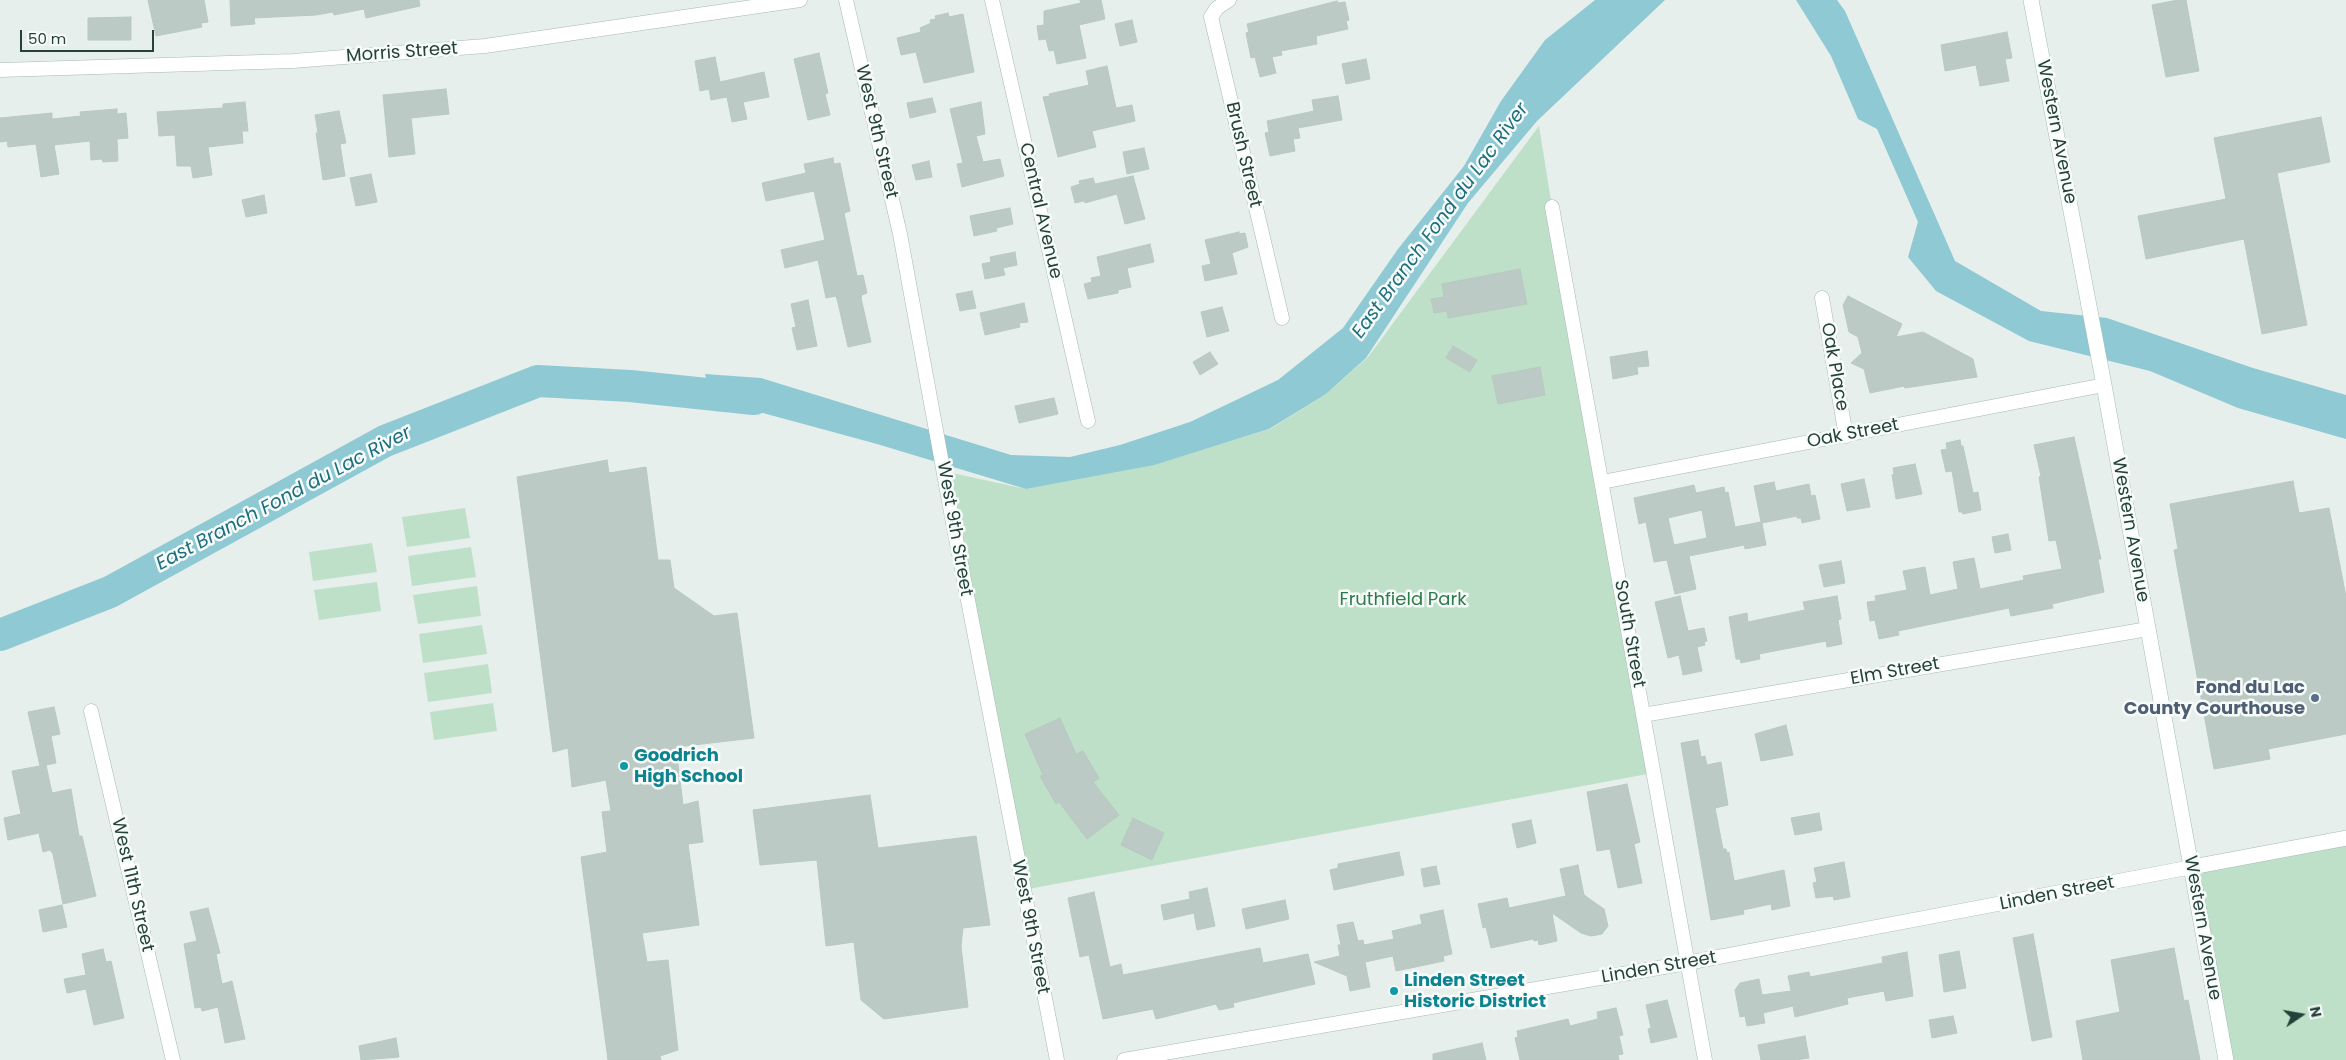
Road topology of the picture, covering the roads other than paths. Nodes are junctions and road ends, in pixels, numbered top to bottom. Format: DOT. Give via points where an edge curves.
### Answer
graph roads {
  1 [pos="800,0"];
  2 [pos="846,0"];
  3 [pos="992,0"];
  4 [pos="1229,0"];
  5 [pos="2030,0"];
  6 [pos="0,70"];
  7 [pos="1552,207"];
  8 [pos="1822,298"];
  9 [pos="1282,318"];
  10 [pos="2104,385"];
  11 [pos="1088,421"];
  12 [pos="1846,436"];
  13 [pos="1602,482"];
  14 [pos="2148,629"];
  15 [pos="91,711"];
  16 [pos="1643,714"];
  17 [pos="2346,838"];
  18 [pos="2192,867"];
  19 [pos="1687,964"];
  20 [pos="173,1060"];
  21 [pos="1057,1060"];
  22 [pos="1124,1060"];
  23 [pos="1705,1060"];
  24 [pos="2226,1060"];
  1 -- 6 [label="street, Morris Street" via="475,47 293,61"];
  2 -- 21 [label="street, West 9th Street" via="900,234"];
  3 -- 11 [label="street, Central Avenue"];
  4 -- 9 [label="street, Brush Street" via="1211,17"];
  5 -- 10 [label="main road, Western Avenue"];
  7 -- 13 [label="street, South Street"];
  8 -- 12 [label="street, Oak Place"];
  10 -- 12 [label="street, Oak Street"];
  10 -- 14 [label="main road, Western Avenue"];
  12 -- 13 [label="street, Oak Street"];
  13 -- 16 [label="street, South Street"];
  14 -- 16 [label="street, Elm Street"];
  14 -- 18 [label="main road, Western Avenue"];
  15 -- 20 [label="street, West 11th Street"];
  16 -- 19 [label="street, South Street"];
  17 -- 18 [label="main road"];
  18 -- 19 [label="street, Linden Street"];
  18 -- 24 [label="main road, Western Avenue"];
  19 -- 22 [label="street, Linden Street"];
  19 -- 23 [label="street, South Street"];
}
